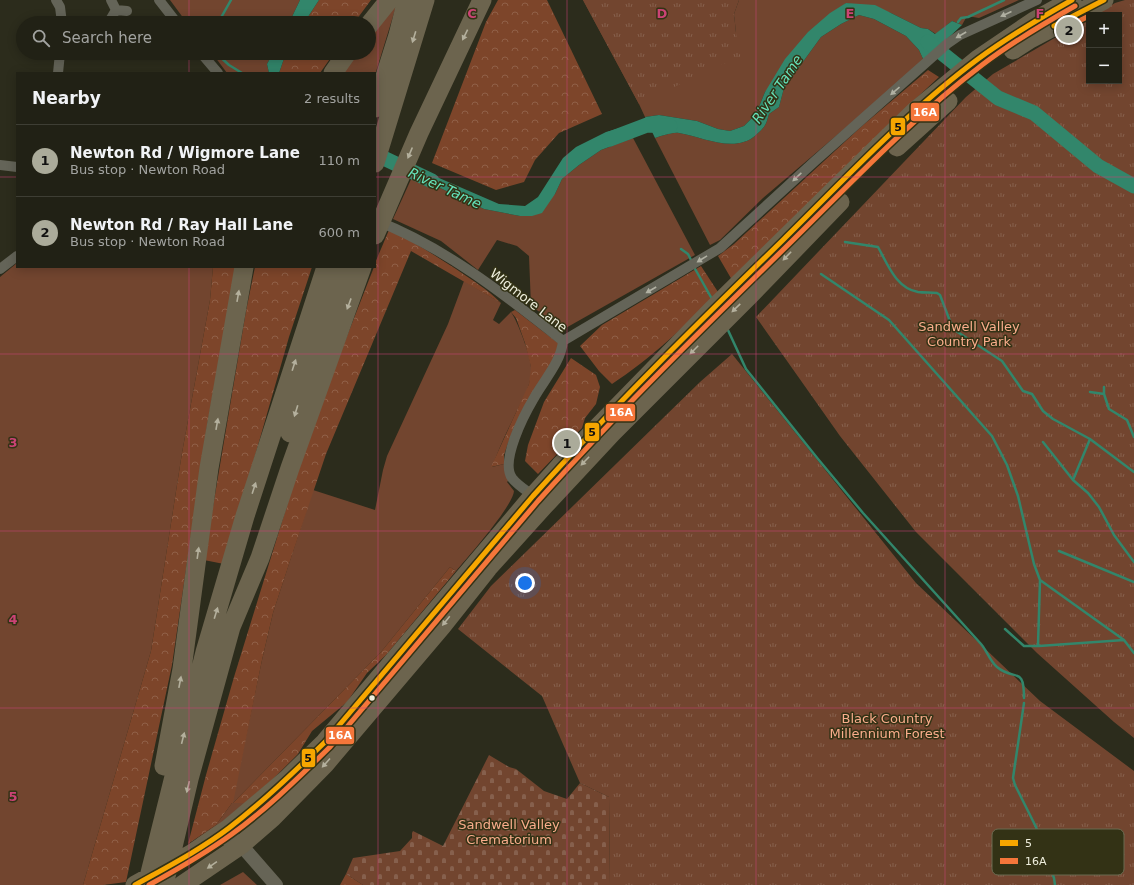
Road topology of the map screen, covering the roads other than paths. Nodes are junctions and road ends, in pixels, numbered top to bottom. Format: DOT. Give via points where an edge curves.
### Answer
graph roads {
  1 [pos="56,0"];
  2 [pos="111,0"];
  3 [pos="159,0"];
  4 [pos="389,0"];
  5 [pos="407,0"];
  6 [pos="425,0"];
  7 [pos="482,0"];
  8 [pos="1037,0"];
  9 [pos="1072,0"];
  10 [pos="1104,0"];
  11 [pos="116,10"];
  12 [pos="127,12"];
  13 [pos="61,16"];
  14 [pos="112,16"];
  15 [pos="172,16"];
  16 [pos="376,16"];
  17 [pos="59,60"];
  18 [pos="207,60"];
  19 [pos="342,60"];
  20 [pos="982,64"];
  21 [pos="58,72"];
  22 [pos="217,72"];
  23 [pos="334,72"];
  24 [pos="376,105"];
  25 [pos="376,160"];
  26 [pos="0,165"];
  27 [pos="16,167"];
  28 [pos="376,221"];
  29 [pos="376,233"];
  30 [pos="16,257"];
  31 [pos="244,268"];
  32 [pos="326,268"];
  33 [pos="343,268"];
  34 [pos="362,268"];
  35 [pos="0,269"];
  36 [pos="563,341"];
  37 [pos="538,501"];
  38 [pos="236,615"];
  39 [pos="399,676"];
  40 [pos="325,742"];
  41 [pos="243,816"];
  42 [pos="215,838"];
  43 [pos="241,845"];
  44 [pos="135,885"];
  45 [pos="142,885"];
  46 [pos="147,885"];
  47 [pos="164,885"];
  48 [pos="182,885"];
  49 [pos="276,885"];
  1 -- 13 [label="street"];
  2 -- 11 [label="street"];
  3 -- 15 [label="street"];
  4 -- 16 [label="highway"];
  5 -- 24 [label="highway"];
  6 -- 25 [label="highway, one-way"];
  7 -- 29 [label="highway, one-way" via="419,133"];
  8 -- 36 [label="street, one-way" via="960,35 815,161 720,248"];
  9 -- 20 [label="highway" via="1034,21"];
  10 -- 20 [label="highway"];
  11 -- 12 [label="street"];
  11 -- 14 [label="street"];
  17 -- 21 [label="street"];
  18 -- 22 [label="street"];
  19 -- 23 [label="highway"];
  20 -- 37 [label="highway" via="915,111 831,193 746,288 560,466"];
  26 -- 27 [label="street"];
  28 -- 36 [label="street, Wigmore Lane" via="403,232 472,272"];
  30 -- 35 [label="street"];
  45 -- 31 [label="highway, one-way" via="182,669 209,468"];
  46 -- 32 [label="highway, one-way" via="205,652 245,516"];
  33 -- 38 [label="highway, one-way" via="298,404"];
  34 -- 38 [label="highway, one-way" via="260,558"];
  36 -- 37 [label="street, Wigmore Lane" via="562,351 533,399 512,445 508,466 512,478"];
  37 -- 39 [label="highway, one-way" via="442,626"];
  37 -- 40 [label="highway"];
  38 -- 47 [label="highway, one-way" via="192,772"];
  39 -- 40 [label="highway" via="386,679 349,721"];
  39 -- 43 [label="highway, one-way" via="325,764 272,818"];
  40 -- 41 [label="highway" via="287,779"];
  41 -- 42 [label="highway"];
  41 -- 43 [label="street"];
  42 -- 43 [label="street" via="232,838"];
  42 -- 44 [label="highway"];
  43 -- 48 [label="highway, one-way"];
  43 -- 49 [label="street"];
}
